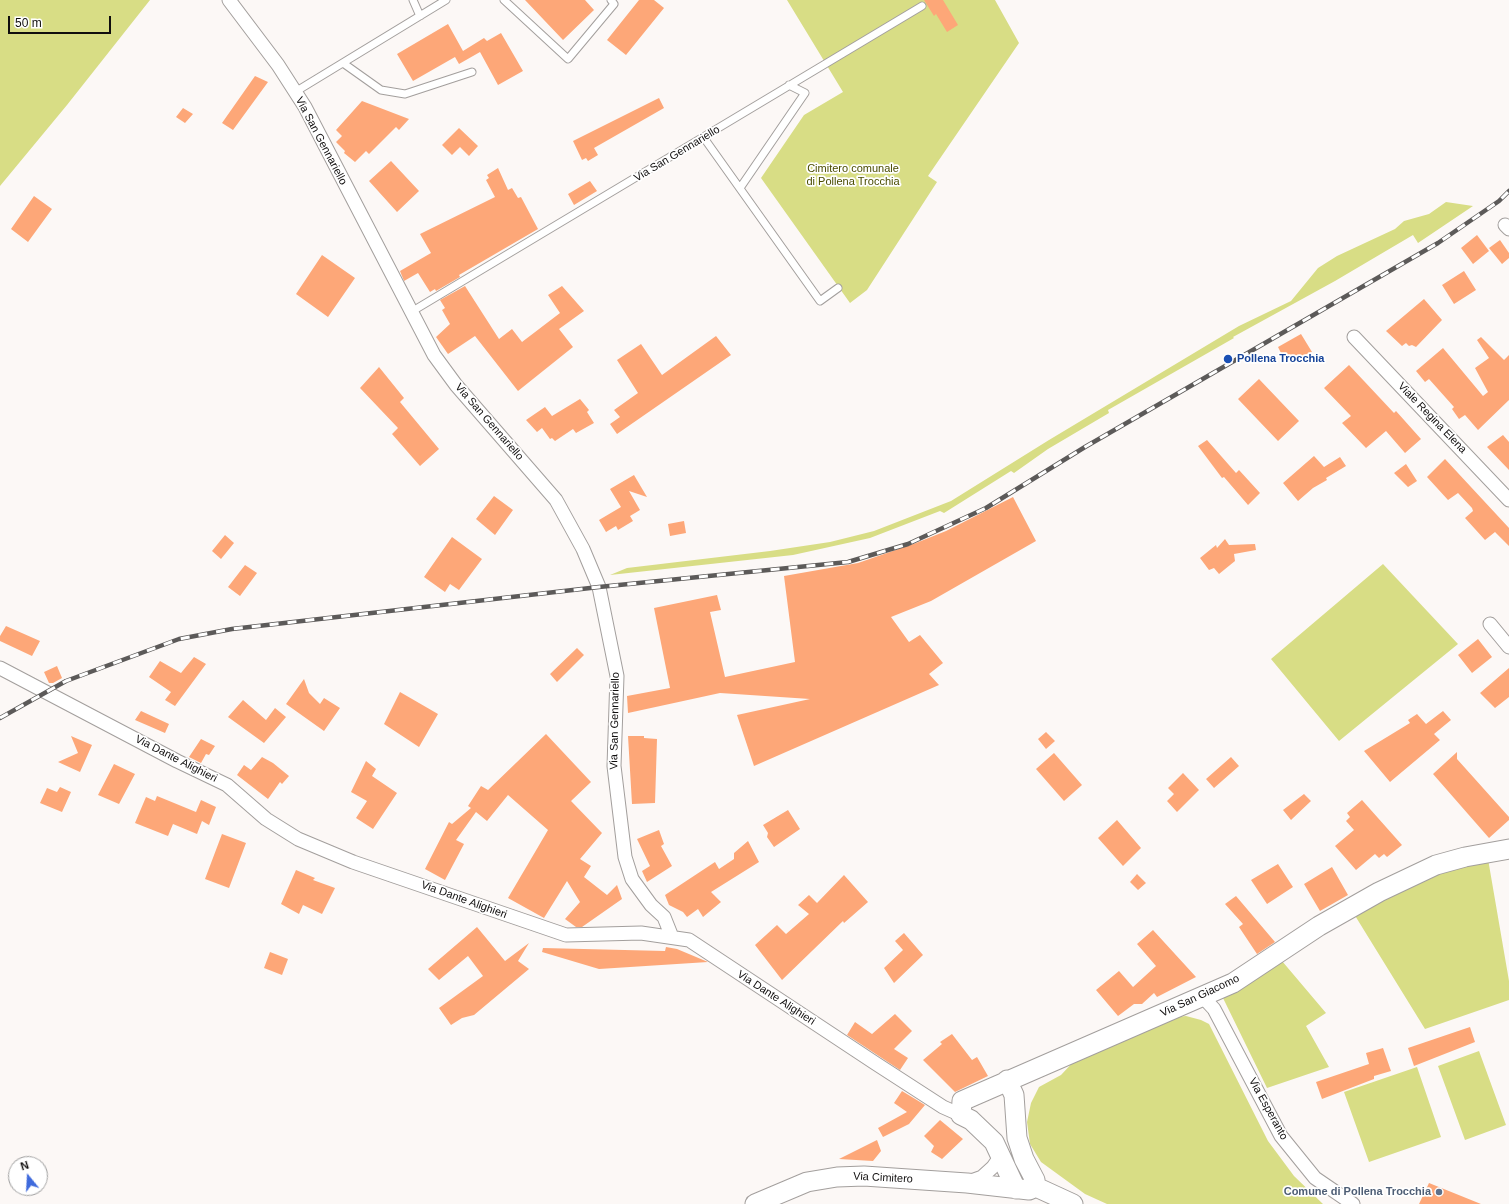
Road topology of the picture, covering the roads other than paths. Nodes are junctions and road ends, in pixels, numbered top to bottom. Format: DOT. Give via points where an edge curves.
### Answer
graph roads {
  1 [pos="229,0"];
  2 [pos="413,0"];
  3 [pos="446,0"];
  4 [pos="504,0"];
  5 [pos="611,0"];
  6 [pos="922,6"];
  7 [pos="420,16"];
  8 [pos="343,63"];
  9 [pos="472,72"];
  10 [pos="789,85"];
  11 [pos="295,92"];
  12 [pos="704,138"];
  13 [pos="740,188"];
  14 [pos="838,288"];
  15 [pos="412,312"];
  16 [pos="1354,337"];
  17 [pos="1509,500"];
  18 [pos="1490,624"];
  19 [pos="1509,647"];
  20 [pos="0,668"];
  21 [pos="1509,849"];
  22 [pos="672,936"];
  23 [pos="1202,996"];
  24 [pos="1007,1080"];
  25 [pos="962,1108"];
  26 [pos="1000,1157"];
  27 [pos="967,1183"];
  28 [pos="1036,1187"];
  29 [pos="1016,1189"];
  30 [pos="755,1204"];
  31 [pos="1073,1204"];
  32 [pos="1353,1204"];
  1 -- 11 [label="street, Via San Gennariello"];
  2 -- 7 [label="lane"];
  3 -- 7 [label="lane"];
  4 -- 5 [label="lane" via="568,59 614,4"];
  6 -- 10 [label="lane, Via San Gennariello"];
  7 -- 8 [label="lane"];
  8 -- 9 [label="lane" via="381,90 405,94"];
  8 -- 11 [label="lane"];
  10 -- 12 [label="lane, Via San Gennariello"];
  10 -- 13 [label="lane" via="805,93"];
  11 -- 15 [label="street, Via San Gennariello"];
  12 -- 13 [label="lane"];
  12 -- 15 [label="lane, Via San Gennariello"];
  13 -- 14 [label="lane" via="820,301"];
  15 -- 22 [label="street, Via San Gennariello" via="434,355 449,375 556,500 583,549 599,587 617,676 614,766 625,857 632,879 650,904 664,916"];
  16 -- 17 [label="street, Viale Regina Elena"];
  18 -- 19 [label="street"];
  20 -- 22 [label="street, Via Dante Alighieri" via="227,785 266,819 298,839 353,862 566,935 641,933"];
  21 -- 23 [label="street, Via San Giacomo" via="1436,865 1379,892 1319,926 1232,983"];
  22 -- 25 [label="street, Via Dante Alighieri" via="689,940 932,1099"];
  23 -- 24 [label="street, Via San Giacomo"];
  23 -- 32 [label="street, Via Esperanto" via="1214,1009 1281,1136 1315,1178"];
  24 -- 25 [label="street, Via San Giacomo"];
  24 -- 28 [label="street" via="1014,1095 1017,1138"];
  25 -- 26 [label="street, Via Dante Alighieri" via="971,1120 990,1136"];
  26 -- 27 [label="street" via="982,1177"];
  26 -- 29 [label="street, Via Dante Alighieri"];
  27 -- 29 [label="street, Via Cimitero"];
  27 -- 30 [label="street, Via Cimitero" via="864,1176 837,1177 807,1182"];
  28 -- 29 [label="street" via="1029,1190"];
  28 -- 31 [label="street"];
}
